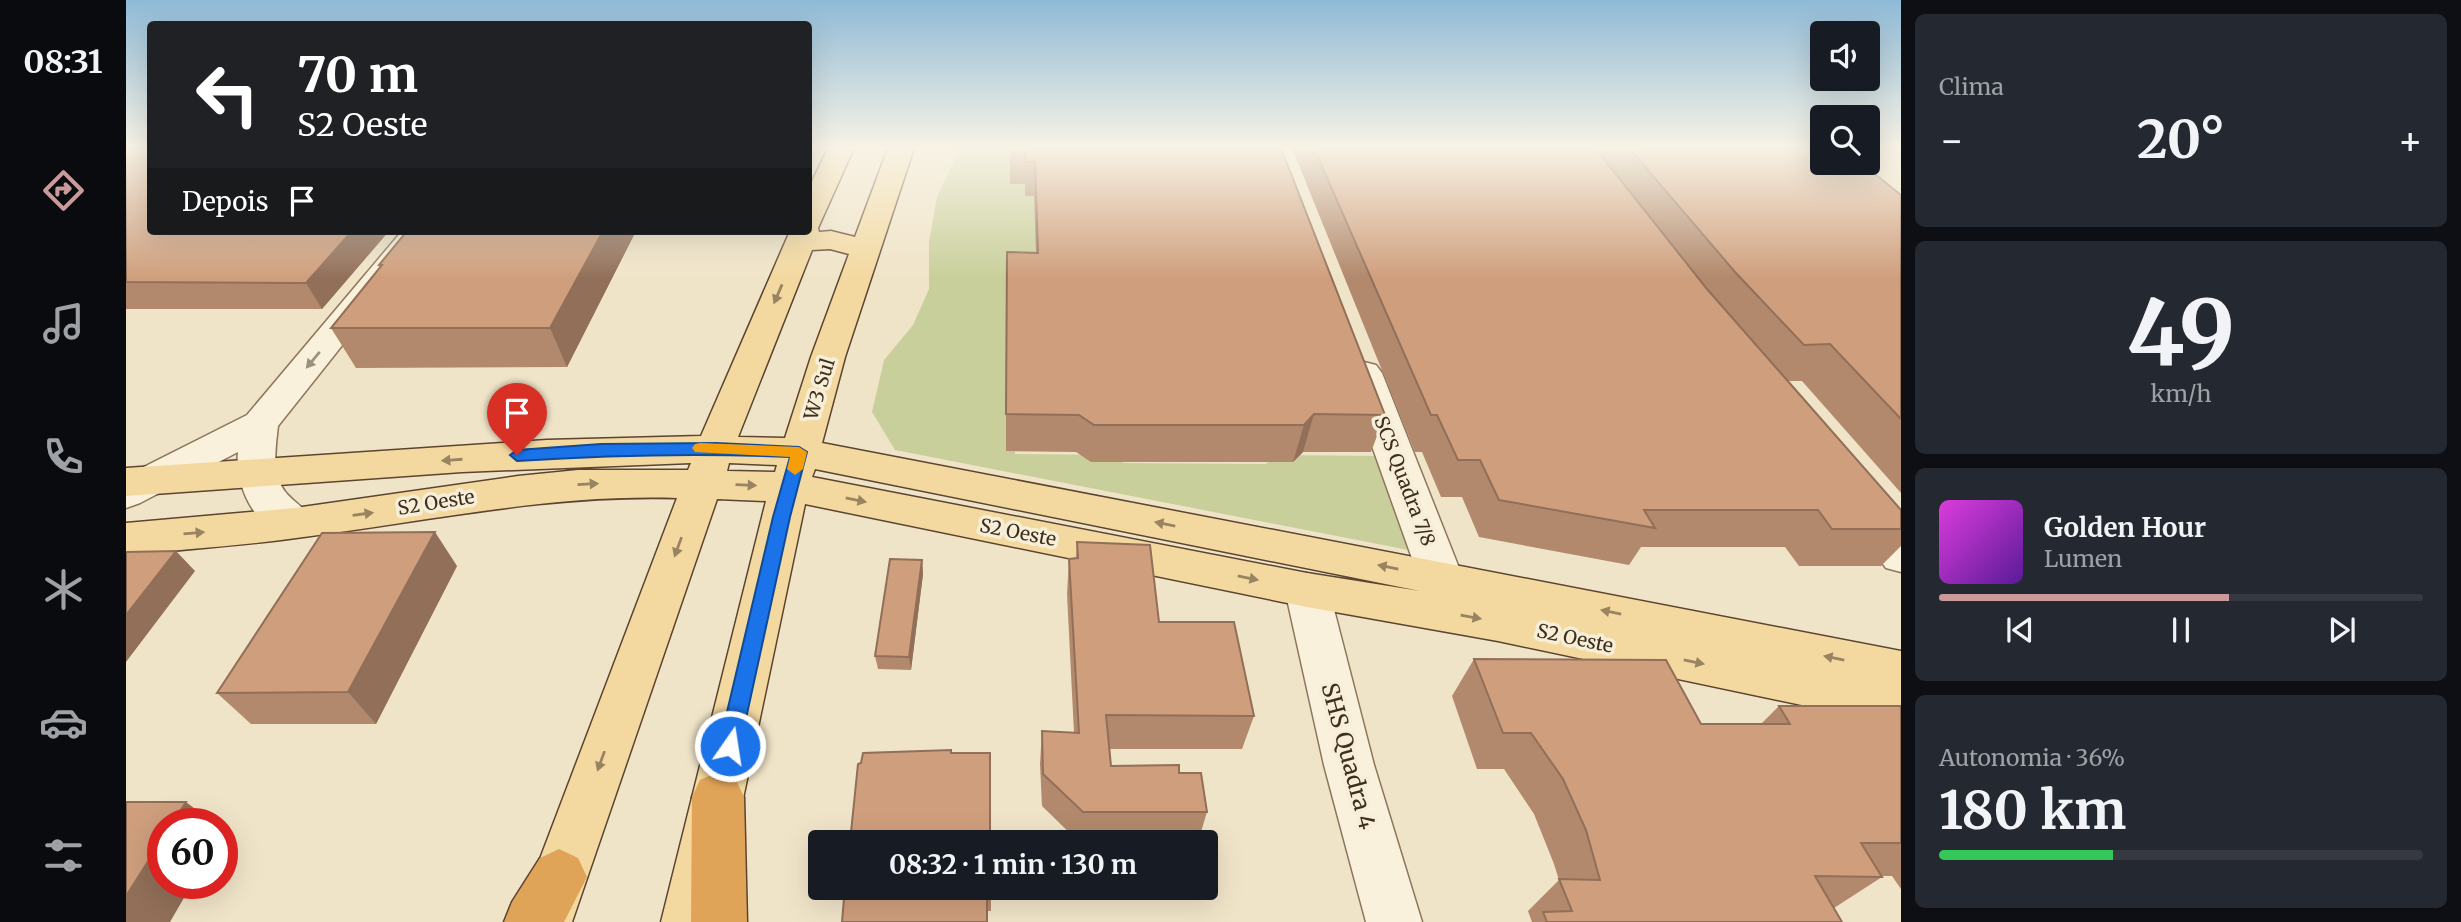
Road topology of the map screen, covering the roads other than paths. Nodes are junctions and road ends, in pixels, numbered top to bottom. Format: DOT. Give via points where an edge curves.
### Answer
graph roads {
  1 [pos="822,191"];
  2 [pos="887,191"];
  3 [pos="812,214"];
  4 [pos="812,234"];
  5 [pos="415,235"];
  6 [pos="803,235"];
  7 [pos="867,250"];
  8 [pos="1352,342"];
  9 [pos="260,424"];
  10 [pos="709,466"];
  11 [pos="794,470"];
  12 [pos="254,472"];
  13 [pos="1839,483"];
  14 [pos="135,485"];
  15 [pos="295,523"];
  16 [pos="126,539"];
  17 [pos="1901,556"];
  18 [pos="1441,578"];
  19 [pos="1307,590"];
  20 [pos="1901,671"];
  21 [pos="1901,705"];
  22 [pos="718,797"];
  23 [pos="552,899"];
  24 [pos="531,922"];
  25 [pos="689,922"];
  26 [pos="719,922"];
  27 [pos="1394,922"];
  1 -- 3 [label="main road"];
  2 -- 7 [label="main road, W3 Sul"];
  4 -- 7 [label="main road"];
  5 -- 9 [label="street, one-way"];
  6 -- 10 [label="main road, one-way"];
  7 -- 11 [label="main road, W3 Sul"];
  8 -- 18 [label="street, SCS Quadra 7/8"];
  9 -- 12 [label="street"];
  9 -- 14 [label="street"];
  10 -- 11 [label="main road, S2 Oeste"];
  10 -- 12 [label="main road, S2 Oeste, one-way" via="601,450"];
  15 -- 10 [label="main road, S2 Oeste, one-way" via="518,490 630,482"];
  10 -- 23 [label="main road, one-way"];
  18 -- 11 [label="main road, S2 Oeste, one-way"];
  11 -- 19 [label="main road, S2 Oeste, one-way"];
  11 -- 22 [label="main road, W3 Sul"];
  12 -- 14 [label="main road, S2 Oeste"];
  12 -- 15 [label="street" via="268,500"];
  13 -- 17 [label="street"];
  16 -- 15 [label="main road, S2 Oeste, one-way"];
  20 -- 18 [label="main road, S2 Oeste, one-way"];
  19 -- 21 [label="main road, S2 Oeste, one-way" via="1497,622"];
  19 -- 27 [label="street, SHS Quadra 4" via="1349,765"];
  22 -- 25 [label="main road, W3 Sul"];
  22 -- 26 [label="highway"];
  23 -- 24 [label="highway"];
}
